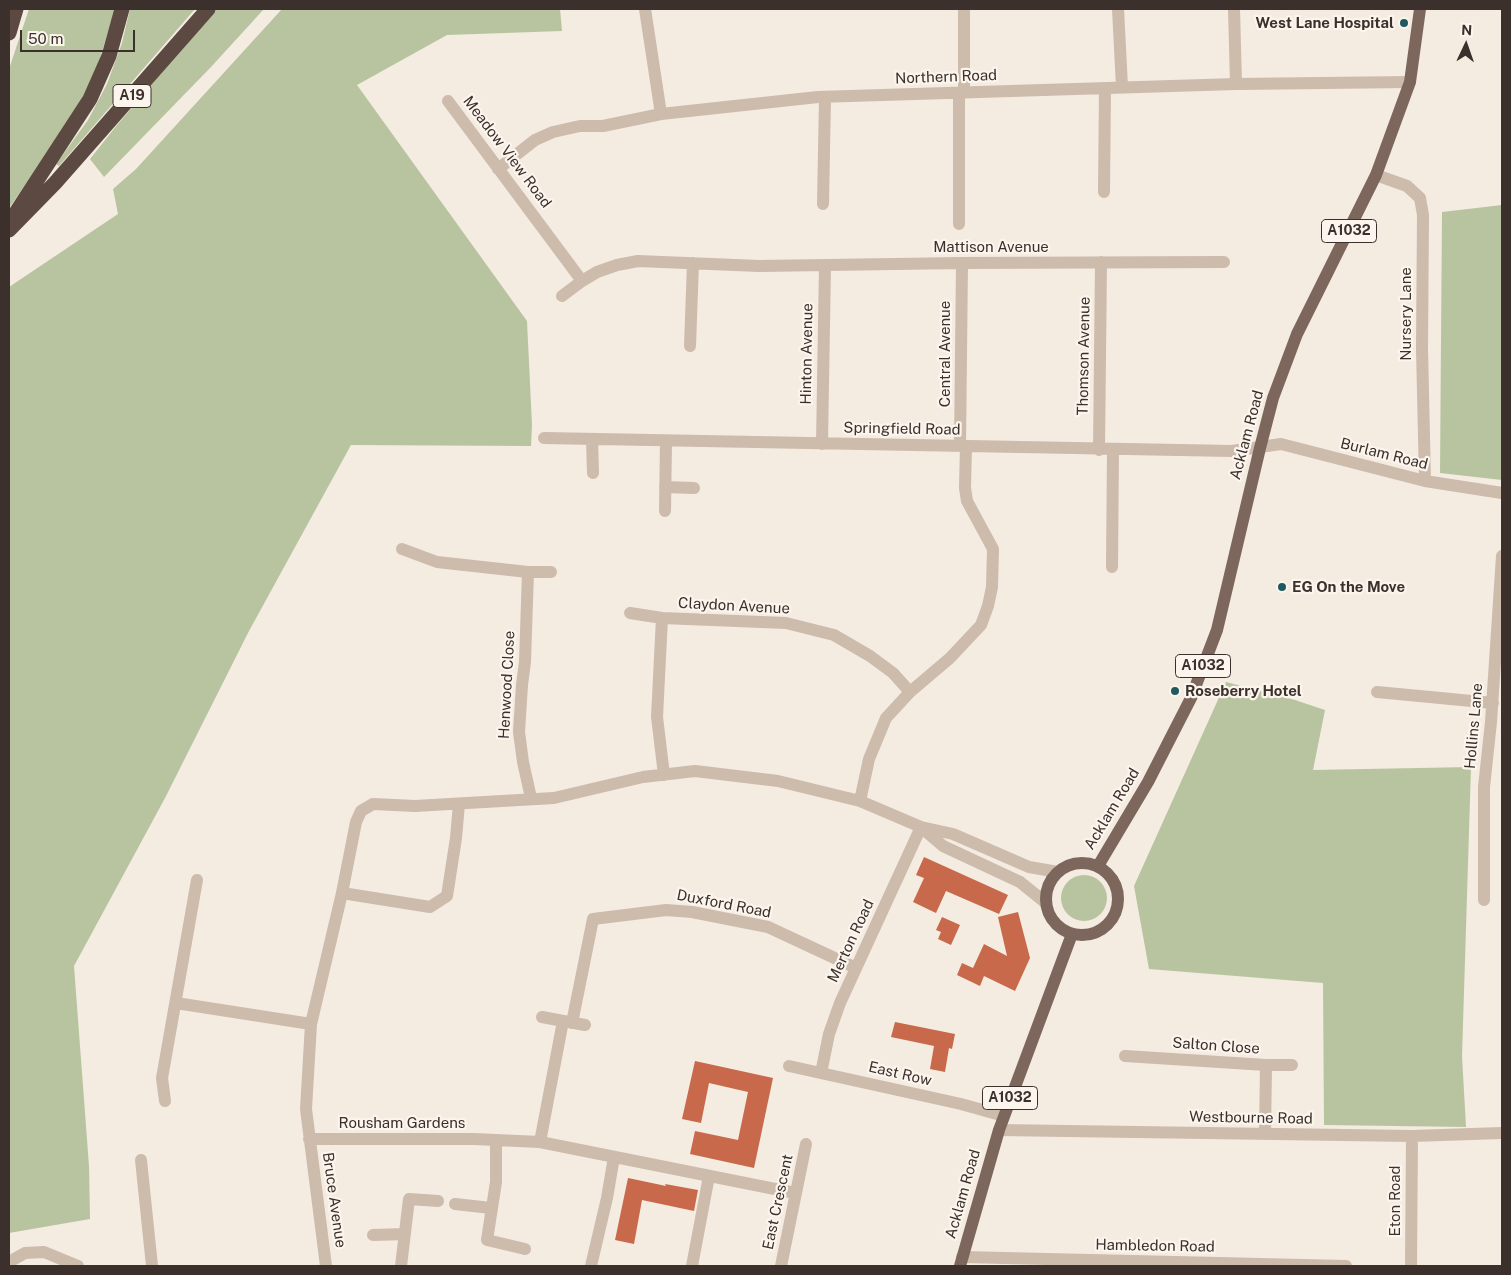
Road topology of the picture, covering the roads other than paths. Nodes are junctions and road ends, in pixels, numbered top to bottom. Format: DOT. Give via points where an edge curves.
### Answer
graph roads {
  1 [pos="16,9"];
  2 [pos="122,9"];
  3 [pos="208,9"];
  4 [pos="645,9"];
  5 [pos="964,9"];
  6 [pos="1118,9"];
  7 [pos="1234,9"];
  8 [pos="1420,9"];
  9 [pos="9,33"];
  10 [pos="1410,82"];
  11 [pos="1236,84"];
  12 [pos="1122,87"];
  13 [pos="1105,88"];
  14 [pos="962,93"];
  15 [pos="825,98"];
  16 [pos="448,101"];
  17 [pos="661,114"];
  18 [pos="498,169"];
  19 [pos="1376,175"];
  20 [pos="1104,192"];
  21 [pos="823,204"];
  22 [pos="9,224"];
  23 [pos="959,224"];
  24 [pos="9,230"];
  25 [pos="1101,262"];
  26 [pos="1224,262"];
  27 [pos="693,263"];
  28 [pos="962,263"];
  29 [pos="825,265"];
  30 [pos="582,281"];
  31 [pos="562,296"];
  32 [pos="690,346"];
  33 [pos="544,438"];
  34 [pos="592,439"];
  35 [pos="666,441"];
  36 [pos="822,444"];
  37 [pos="963,446"];
  38 [pos="1260,448"];
  39 [pos="1099,450"];
  40 [pos="1113,450"];
  41 [pos="593,473"];
  42 [pos="1425,481"];
  43 [pos="665,487"];
  44 [pos="694,488"];
  45 [pos="1502,493"];
  46 [pos="665,511"];
  47 [pos="402,548"];
  48 [pos="1502,556"];
  49 [pos="1112,567"];
  50 [pos="528,572"];
  51 [pos="551,572"];
  52 [pos="630,613"];
  53 [pos="662,618"];
  54 [pos="910,692"];
  55 [pos="1377,692"];
  56 [pos="1493,703"];
  57 [pos="1497,723"];
  58 [pos="664,775"];
  59 [pos="531,798"];
  60 [pos="860,801"];
  61 [pos="459,804"];
  62 [pos="921,827"];
  63 [pos="1098,866"];
  64 [pos="1058,872"];
  65 [pos="197,880"];
  66 [pos="342,893"];
  67 [pos="1484,900"];
  68 [pos="1046,903"];
  69 [pos="1072,934"];
  70 [pos="856,968"];
  71 [pos="176,1003"];
  72 [pos="542,1017"];
  73 [pos="568,1022"];
  74 [pos="311,1024"];
  75 [pos="585,1025"];
  76 [pos="1125,1056"];
  77 [pos="1266,1065"];
  78 [pos="1292,1065"];
  79 [pos="789,1066"];
  80 [pos="821,1073"];
  81 [pos="165,1101"];
  82 [pos="1004,1116"];
  83 [pos="999,1130"];
  84 [pos="1265,1134"];
  85 [pos="1502,1134"];
  86 [pos="1412,1136"];
  87 [pos="309,1139"];
  88 [pos="496,1141"];
  89 [pos="540,1142"];
  90 [pos="806,1144"];
  91 [pos="614,1157"];
  92 [pos="142,1160"];
  93 [pos="709,1176"];
  94 [pos="795,1193"];
  95 [pos="438,1201"];
  96 [pos="455,1204"];
  97 [pos="491,1208"];
  98 [pos="405,1234"];
  99 [pos="373,1235"];
  100 [pos="525,1248"];
  101 [pos="9,1262"];
  102 [pos="961,1262"];
  103 [pos="592,1264"];
  104 [pos="78,1266"];
  105 [pos="152,1266"];
  106 [pos="326,1266"];
  107 [pos="401,1266"];
  108 [pos="692,1266"];
  109 [pos="781,1266"];
  110 [pos="1346,1266"];
  111 [pos="1411,1266"];
  1 -- 9 [label="highway"];
  2 -- 22 [label="highway, A19" via="109,56 90,99"];
  3 -- 24 [label="highway, A19" via="55,183"];
  4 -- 17 [label="street"];
  5 -- 14 [label="street"];
  6 -- 12 [label="street"];
  7 -- 11 [label="street"];
  8 -- 10 [label="main road, Acklam Road / A1032"];
  10 -- 11 [label="street, Northern Road"];
  10 -- 19 [label="main road, Acklam Road / A1032"];
  11 -- 12 [label="street, Northern Road"];
  12 -- 13 [label="street, Northern Road"];
  13 -- 14 [label="street, Northern Road"];
  13 -- 20 [label="street"];
  14 -- 15 [label="street, Northern Road"];
  14 -- 23 [label="street"];
  15 -- 17 [label="street, Northern Road"];
  15 -- 21 [label="street"];
  16 -- 18 [label="street, Meadow View Road"];
  17 -- 18 [label="street, Northern Road" via="553,132 535,140"];
  18 -- 30 [label="street, Meadow View Road"];
  19 -- 38 [label="main road, Acklam Road / A1032" via="1297,334 1273,398"];
  19 -- 42 [label="street, Nursery Lane" via="1407,186 1420,198 1423,215"];
  25 -- 26 [label="street, Mattison Avenue"];
  25 -- 28 [label="street, Mattison Avenue"];
  25 -- 39 [label="street, Thomson Avenue"];
  27 -- 29 [label="street, Mattison Avenue"];
  27 -- 30 [label="street, Mattison Avenue" via="638,261 596,272"];
  27 -- 32 [label="street"];
  28 -- 29 [label="street, Mattison Avenue"];
  28 -- 37 [label="street, Central Avenue"];
  29 -- 36 [label="street, Hinton Avenue"];
  30 -- 31 [label="street, Mattison Avenue"];
  33 -- 34 [label="street, Springfield Road"];
  34 -- 35 [label="street, Springfield Road"];
  34 -- 41 [label="street"];
  35 -- 36 [label="street, Springfield Road"];
  35 -- 43 [label="street"];
  36 -- 37 [label="street, Springfield Road"];
  37 -- 39 [label="street, Springfield Road"];
  37 -- 54 [label="street, Central Avenue" via="968,501 993,549 992,587 981,625 950,658"];
  38 -- 40 [label="street, Springfield Road" via="1232,451"];
  38 -- 42 [label="street, Burlam Road" via="1281,444"];
  38 -- 63 [label="main road, Acklam Road / A1032" via="1214,641 1191,698 1148,782"];
  39 -- 40 [label="street, Springfield Road"];
  40 -- 49 [label="street"];
  42 -- 45 [label="street, Burlam Road"];
  43 -- 44 [label="street"];
  43 -- 46 [label="street"];
  47 -- 50 [label="street" via="437,562"];
  48 -- 56 [label="street, Hollins Lane"];
  50 -- 51 [label="street"];
  50 -- 59 [label="street, Henwood Close" via="526,662 519,732"];
  52 -- 53 [label="street, Claydon Avenue"];
  53 -- 54 [label="street, Claydon Avenue" via="786,623 834,635 893,673"];
  53 -- 58 [label="street, Claydon Avenue" via="657,717"];
  54 -- 60 [label="street, Central Avenue" via="886,718 869,759"];
  55 -- 56 [label="street"];
  56 -- 57 [label="street, Hollins Lane"];
  57 -- 67 [label="street, Hollins Lane" via="1484,787"];
  58 -- 59 [label="street, Bruce Avenue" via="554,798"];
  58 -- 60 [label="street, Bruce Avenue" via="695,771 778,781"];
  59 -- 61 [label="street, Bruce Avenue"];
  60 -- 62 [label="street, Bruce Avenue"];
  61 -- 66 [label="street, Bruce Avenue" via="373,804 361,811"];
  61 -- 66 [label="street" via="447,896 430,907"];
  62 -- 64 [label="street" via="952,834 1029,867"];
  62 -- 68 [label="street" via="943,846 1020,882"];
  62 -- 70 [label="street, Merton Road"];
  63 -- 64 [label="main road, Acklam Road" via="1077,863"];
  63 -- 69 [label="main road, Acklam Road" via="1108,873 1119,894 1114,918 1096,933"];
  64 -- 68 [label="main road" via="1051,881"];
  65 -- 71 [label="street"];
  66 -- 74 [label="street, Bruce Avenue"];
  68 -- 69 [label="main road" via="1055,923"];
  69 -- 82 [label="main road, Acklam Road / A1032"];
  70 -- 73 [label="street, Duxford Road" via="768,927 692,912 666,910 593,919"];
  70 -- 80 [label="street, Merton Road" via="829,1034"];
  71 -- 74 [label="street"];
  71 -- 81 [label="street" via="162,1078"];
  72 -- 73 [label="street"];
  73 -- 75 [label="street"];
  73 -- 89 [label="street"];
  74 -- 87 [label="street, Bruce Avenue" via="306,1110"];
  76 -- 77 [label="street, Salton Close"];
  77 -- 78 [label="street"];
  77 -- 84 [label="street, Salton Close"];
  79 -- 80 [label="street, East Row"];
  80 -- 82 [label="street, East Row"];
  82 -- 83 [label="main road, Acklam Road / A1032"];
  83 -- 84 [label="street, Westbourne Road"];
  83 -- 102 [label="main road, Acklam Road / A1032"];
  84 -- 86 [label="street, Westbourne Road"];
  85 -- 86 [label="street, Westbourne Road"];
  86 -- 111 [label="street, Eton Road"];
  87 -- 88 [label="street, Rousham Gardens"];
  87 -- 106 [label="street, Bruce Avenue"];
  88 -- 89 [label="street, Rousham Gardens"];
  88 -- 97 [label="street" via="496,1182"];
  89 -- 91 [label="street, Rousham Gardens"];
  90 -- 94 [label="street, East Crescent"];
  91 -- 93 [label="street, Rousham Gardens"];
  91 -- 103 [label="street"];
  92 -- 105 [label="street"];
  93 -- 94 [label="street, Rousham Gardens"];
  93 -- 108 [label="street"];
  94 -- 109 [label="street, East Crescent"];
  95 -- 98 [label="street" via="410,1199"];
  96 -- 97 [label="street"];
  97 -- 100 [label="street" via="487,1240"];
  98 -- 99 [label="street"];
  98 -- 107 [label="street"];
  101 -- 104 [label="street" via="25,1253 44,1252"];
  102 -- 110 [label="street, Hambledon Road"];
}
